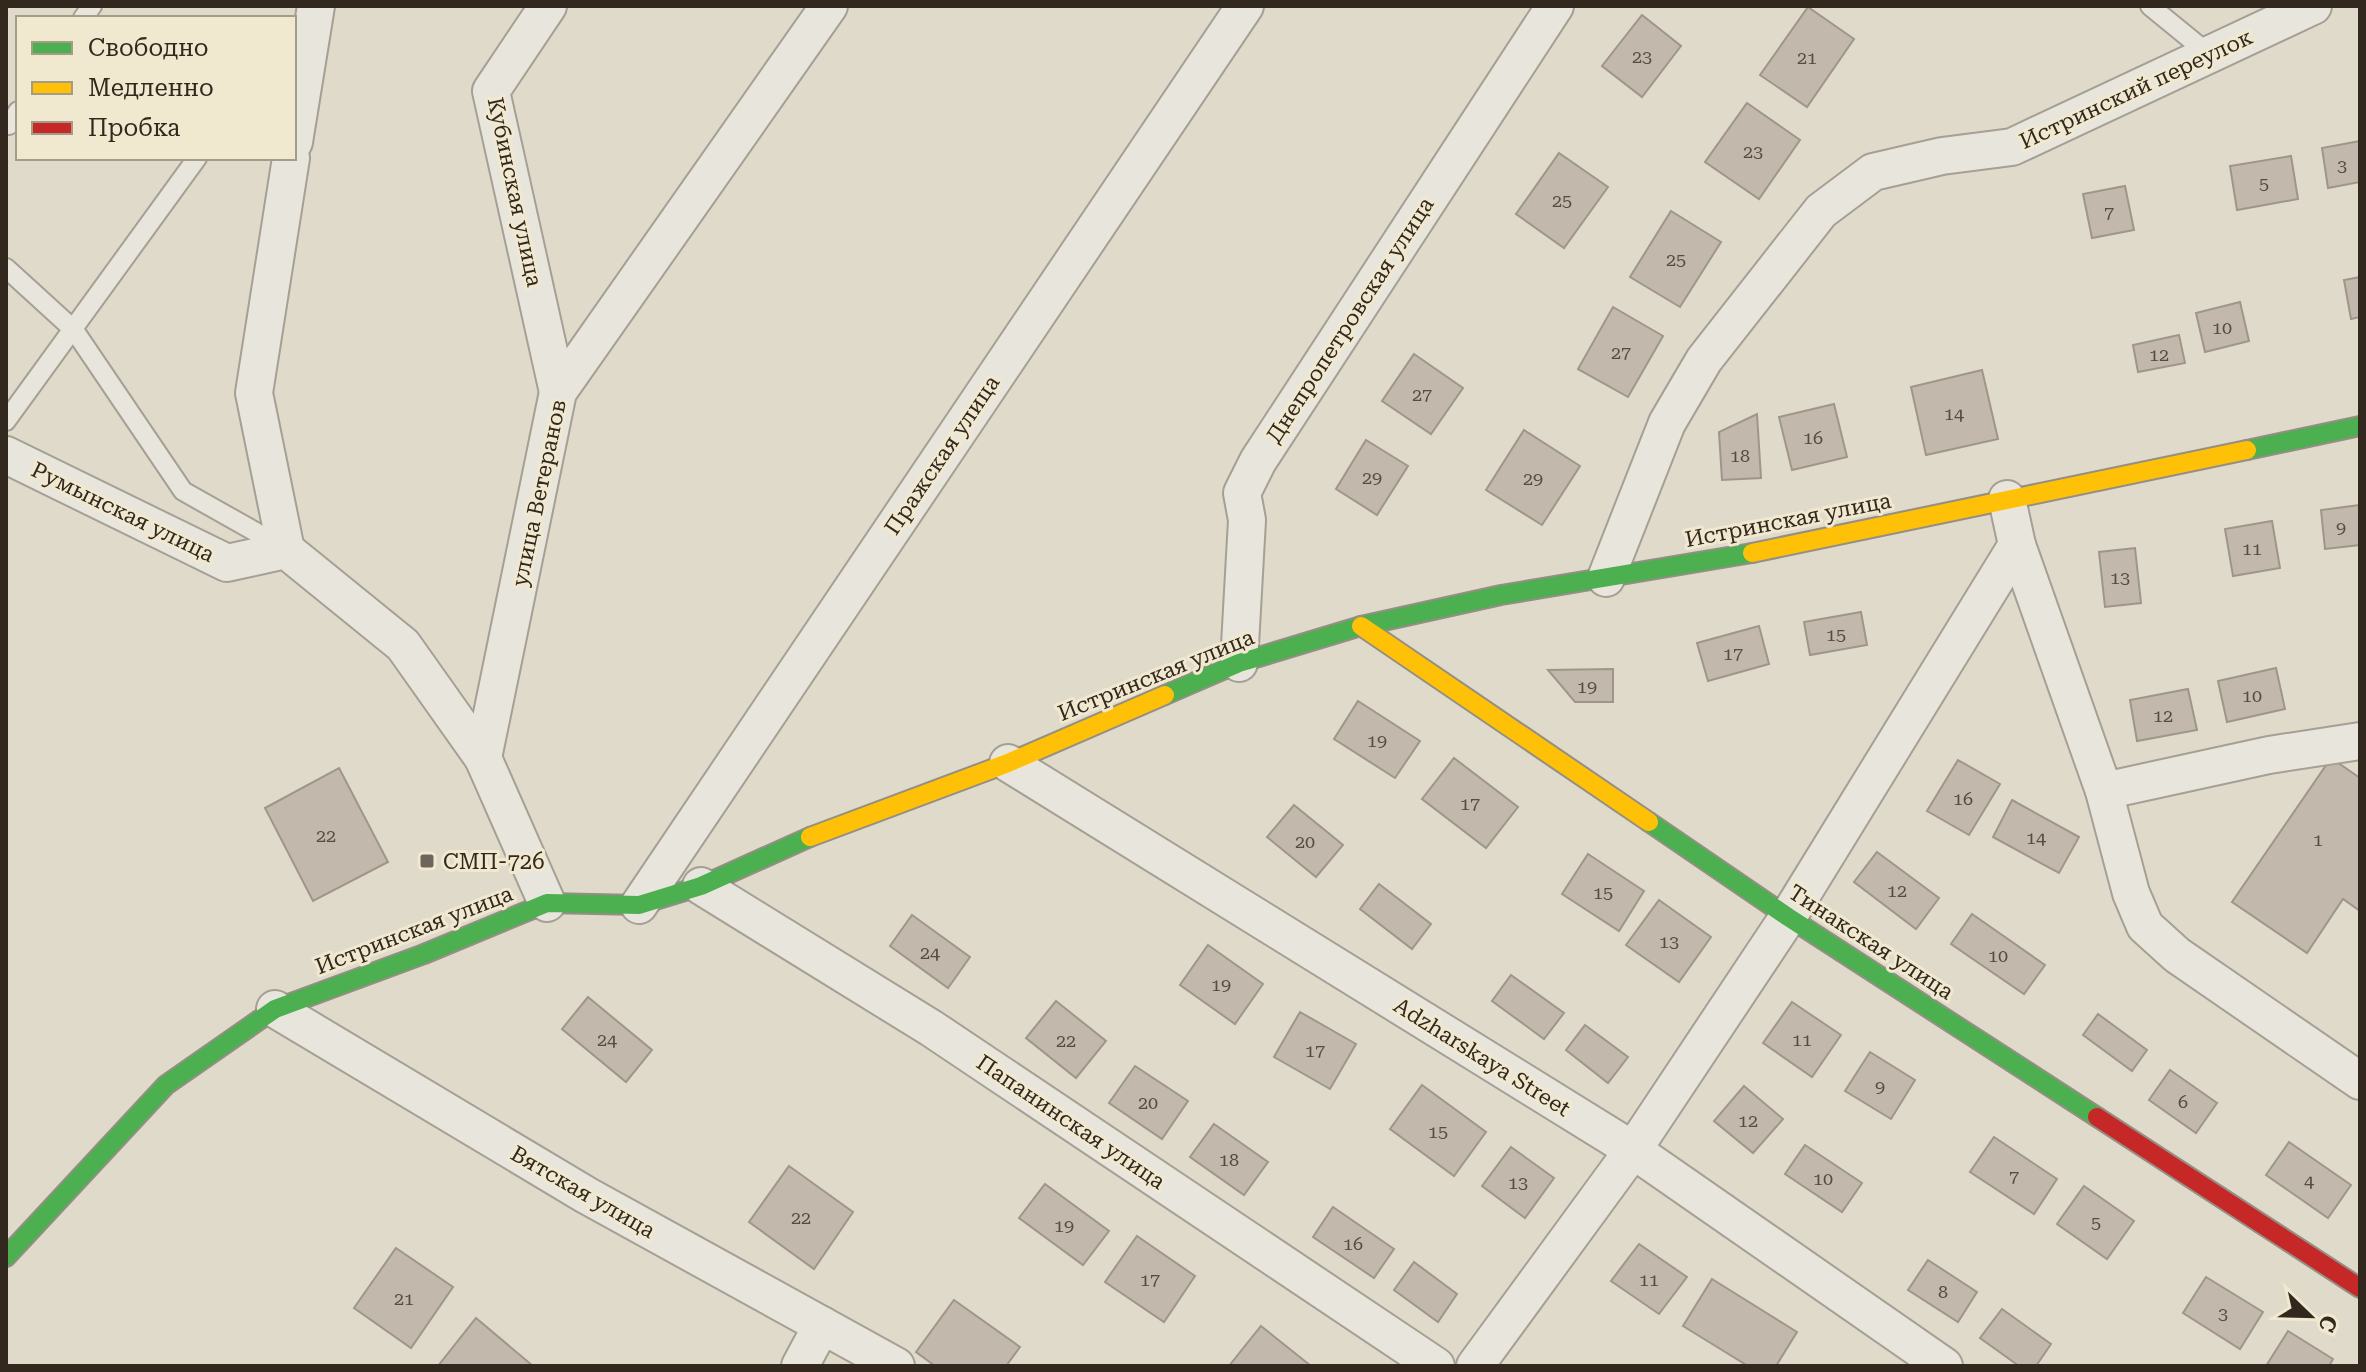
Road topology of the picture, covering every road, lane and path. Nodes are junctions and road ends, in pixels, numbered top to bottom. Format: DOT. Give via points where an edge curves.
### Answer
graph roads {
  1 [pos="316,6"];
  2 [pos="548,6"];
  3 [pos="829,6"];
  4 [pos="1245,6"];
  5 [pos="1555,6"];
  6 [pos="2150,6"];
  7 [pos="2313,6"];
  8 [pos="2210,55"];
  9 [pos="296,130"];
  10 [pos="196,160"];
  11 [pos="291,160"];
  12 [pos="6,268"];
  13 [pos="74,330"];
  14 [pos="558,392"];
  15 [pos="6,421"];
  16 [pos="2360,426"];
  17 [pos="6,455"];
  18 [pos="2007,499"];
  19 [pos="2017,545"];
  20 [pos="286,550"];
  21 [pos="1606,578"];
  22 [pos="1361,626"];
  23 [pos="1239,663"];
  24 [pos="2360,741"];
  25 [pos="483,758"];
  26 [pos="1008,763"];
  27 [pos="2104,791"];
  28 [pos="701,886"];
  29 [pos="547,903"];
  30 [pos="639,905"];
  31 [pos="1788,917"];
  32 [pos="275,1009"];
  33 [pos="2360,1081"];
  34 [pos="1633,1150"];
  35 [pos="6,1257"];
  36 [pos="2360,1288"];
  37 [pos="822,1325"];
  38 [pos="800,1366"];
  39 [pos="896,1366"];
  40 [pos="1436,1366"];
  41 [pos="1475,1366"];
  42 [pos="1944,1366"];
  1 -- 9 [label="street"];
  2 -- 14 [label="street, Кубинская улица" via="491,91"];
  3 -- 14 [label="street, улица Ветеранов"];
  4 -- 30 [label="street, Пражская улица"];
  5 -- 23 [label="street, Днепропетровская улица" via="1242,493 1247,520"];
  6 -- 8 [label="lane"];
  7 -- 8 [label="street, Истринский переулок"];
  8 -- 21 [label="street, Истринский переулок" via="2012,147 1873,172 1821,211 1704,360 1667,423"];
  10 -- 13 [label="lane"];
  11 -- 20 [label="street" via="254,393"];
  12 -- 13 [label="lane"];
  13 -- 15 [label="lane"];
  13 -- 20 [label="lane" via="183,491"];
  14 -- 25 [label="street, улица Ветеранов"];
  16 -- 18 [label="street, Истринская улица"];
  17 -- 20 [label="street, Румынская улица" via="227,563"];
  18 -- 19 [label="street"];
  18 -- 21 [label="street, Истринская улица" via="1730,558"];
  19 -- 27 [label="street"];
  19 -- 31 [label="street"];
  20 -- 25 [label="street" via="403,645"];
  21 -- 22 [label="street, Истринская улица"];
  22 -- 23 [label="street, Истринская улица"];
  22 -- 31 [label="street, Тинакская улица"];
  23 -- 26 [label="street, Истринская улица"];
  24 -- 27 [label="street"];
  25 -- 29 [label="street"];
  26 -- 28 [label="street, Истринская улица" via="801,841"];
  26 -- 34 [label="street, Adzharskaya Street"];
  27 -- 33 [label="street" via="2145,926 2177,955"];
  28 -- 30 [label="street, Истринская улица"];
  28 -- 40 [label="street, Папанинская улица" via="931,1028"];
  29 -- 30 [label="street, Истринская улица"];
  29 -- 32 [label="street, Истринская улица"];
  31 -- 34 [label="street"];
  31 -- 36 [label="street, Тинакская улица"];
  32 -- 35 [label="street, Истринская улица" via="166,1085"];
  32 -- 37 [label="street, Вятская улица" via="586,1195"];
  34 -- 41 [label="street"];
  34 -- 42 [label="street, Adzharskaya Street"];
  37 -- 38 [label="street"];
  37 -- 39 [label="street, Вятская улица"];
}
